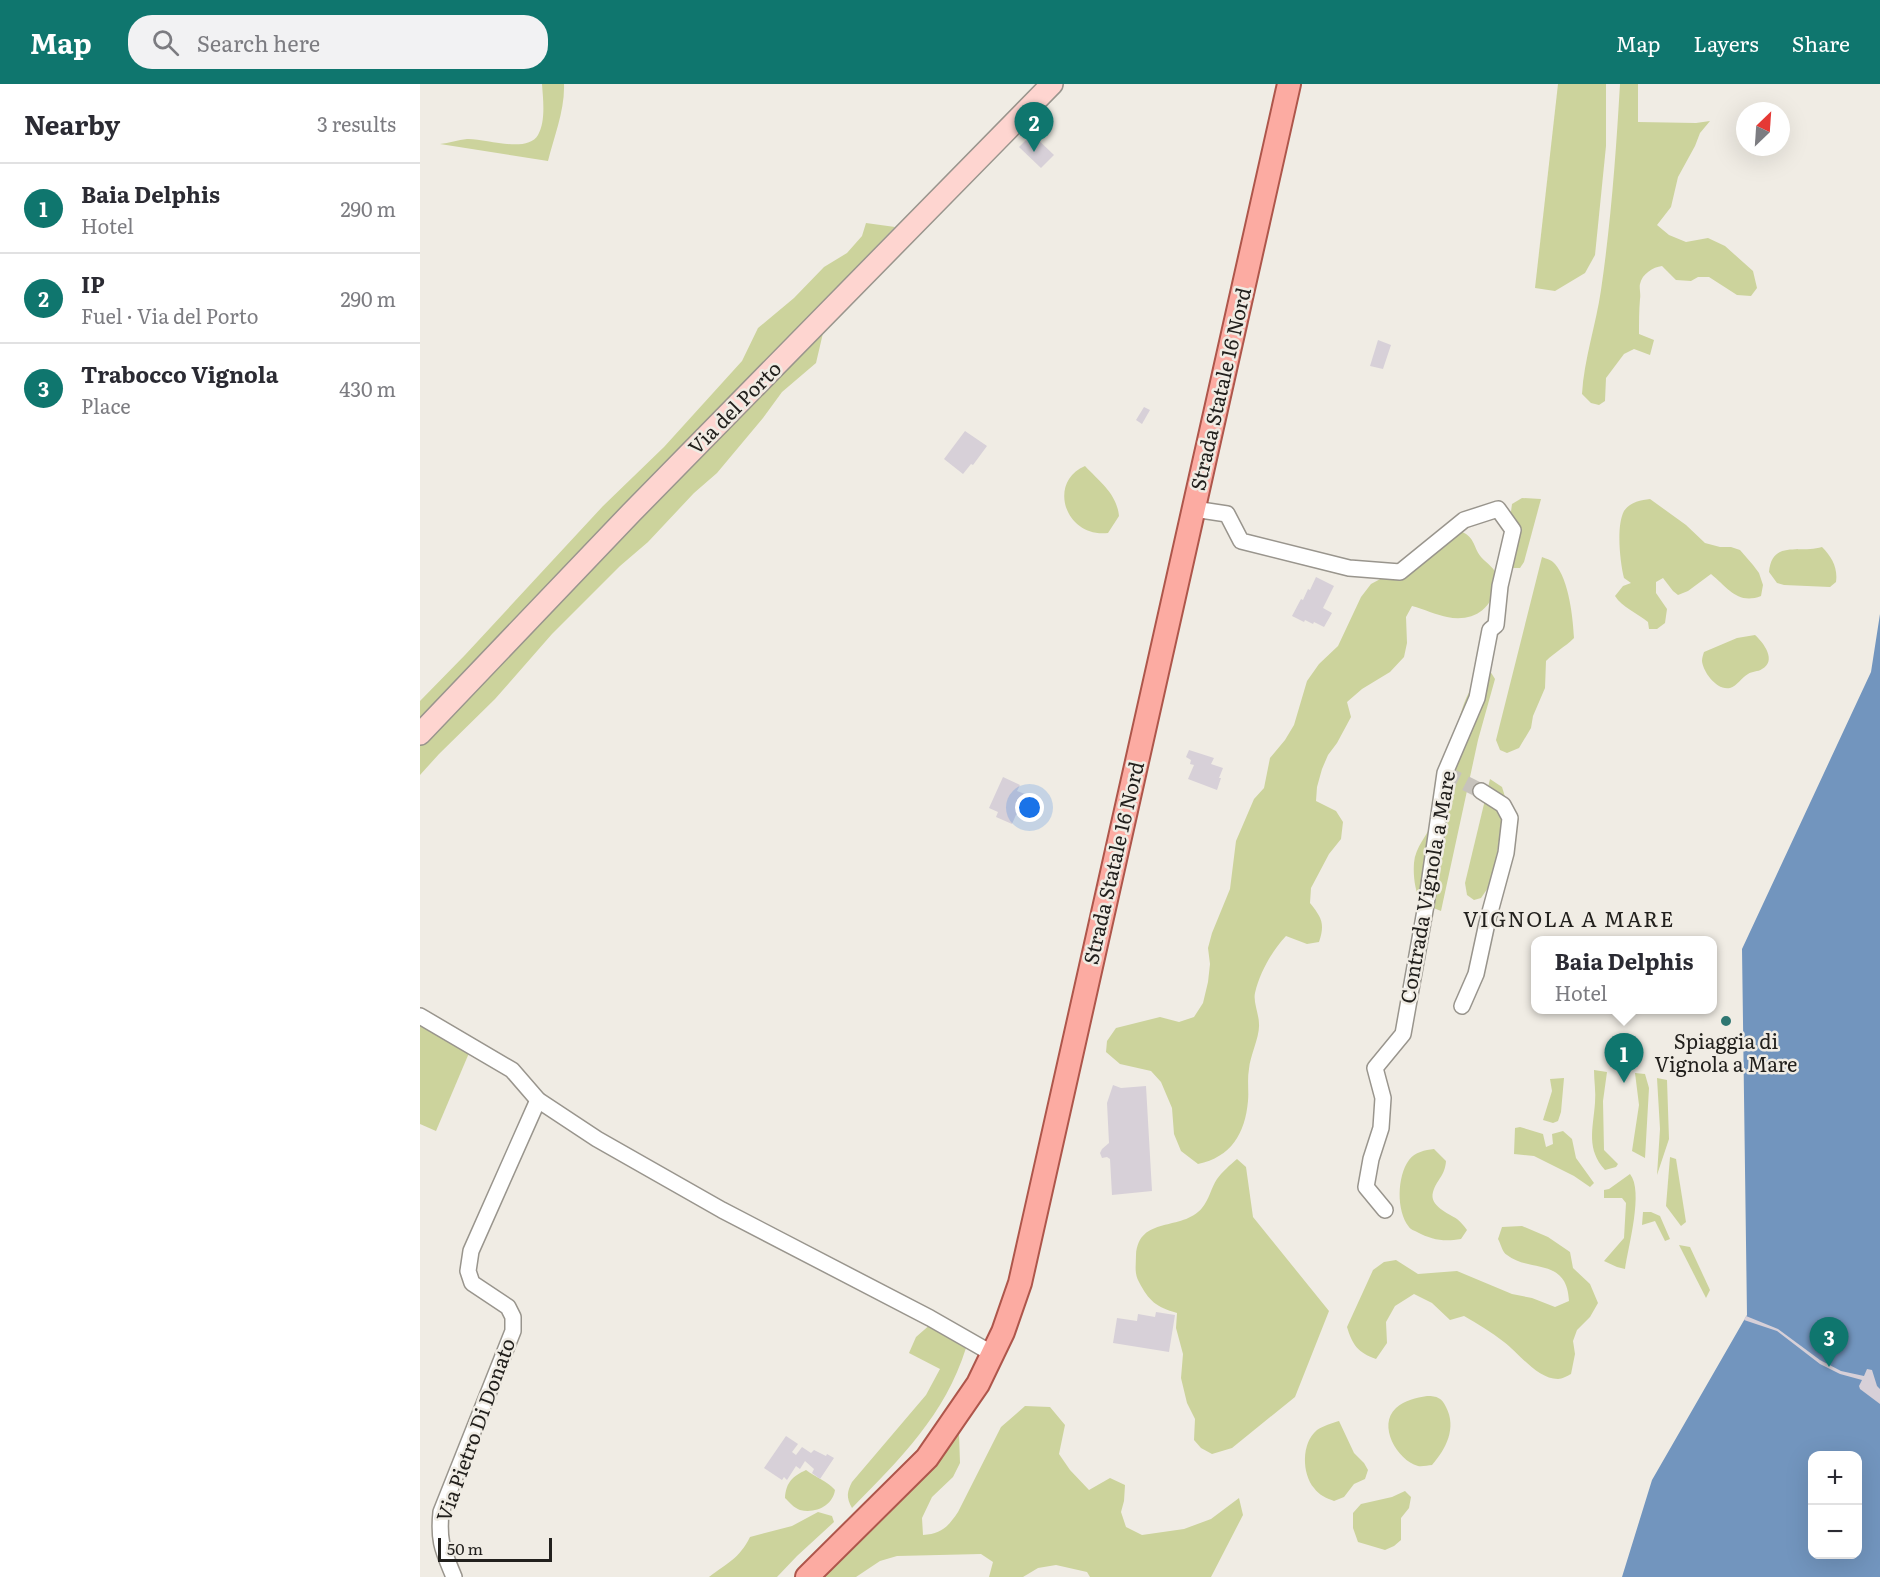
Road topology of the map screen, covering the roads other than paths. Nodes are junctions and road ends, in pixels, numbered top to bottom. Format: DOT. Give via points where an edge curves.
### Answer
graph roads {
  1 [pos="1052,84"];
  2 [pos="1289,84"];
  3 [pos="1194,509"];
  4 [pos="420,734"];
  5 [pos="1481,790"];
  6 [pos="1462,1006"];
  7 [pos="420,1016"];
  8 [pos="538,1100"];
  9 [pos="1385,1210"];
  10 [pos="993,1354"];
  11 [pos="454,1577"];
  12 [pos="807,1577"];
  1 -- 4 [label="street, Via del Porto"];
  2 -- 3 [label="main road, Strada Statale 16 Nord"];
  3 -- 9 [label="street, Contrada Vignola a Mare" via="1227,514 1241,541 1348,568 1400,572 1464,520 1498,509 1513,530 1496,625 1490,630 1477,698 1445,773 1402,1034 1375,1068 1383,1098 1382,1128 1365,1187"];
  3 -- 10 [label="main road, Strada Statale 16 Nord" via="1020,1283"];
  5 -- 6 [label="street, Contrada Vignola a Mare" via="1503,805 1510,824 1476,975"];
  7 -- 8 [label="street" via="512,1070"];
  8 -- 10 [label="street" via="597,1139 722,1210"];
  8 -- 11 [label="street, Via Pietro Di Donato" via="471,1251 468,1271 472,1283 508,1307 513,1330 441,1512 442,1550"];
  10 -- 12 [label="main road, Strada Statale 16 Nord" via="978,1384 927,1458"];
}
